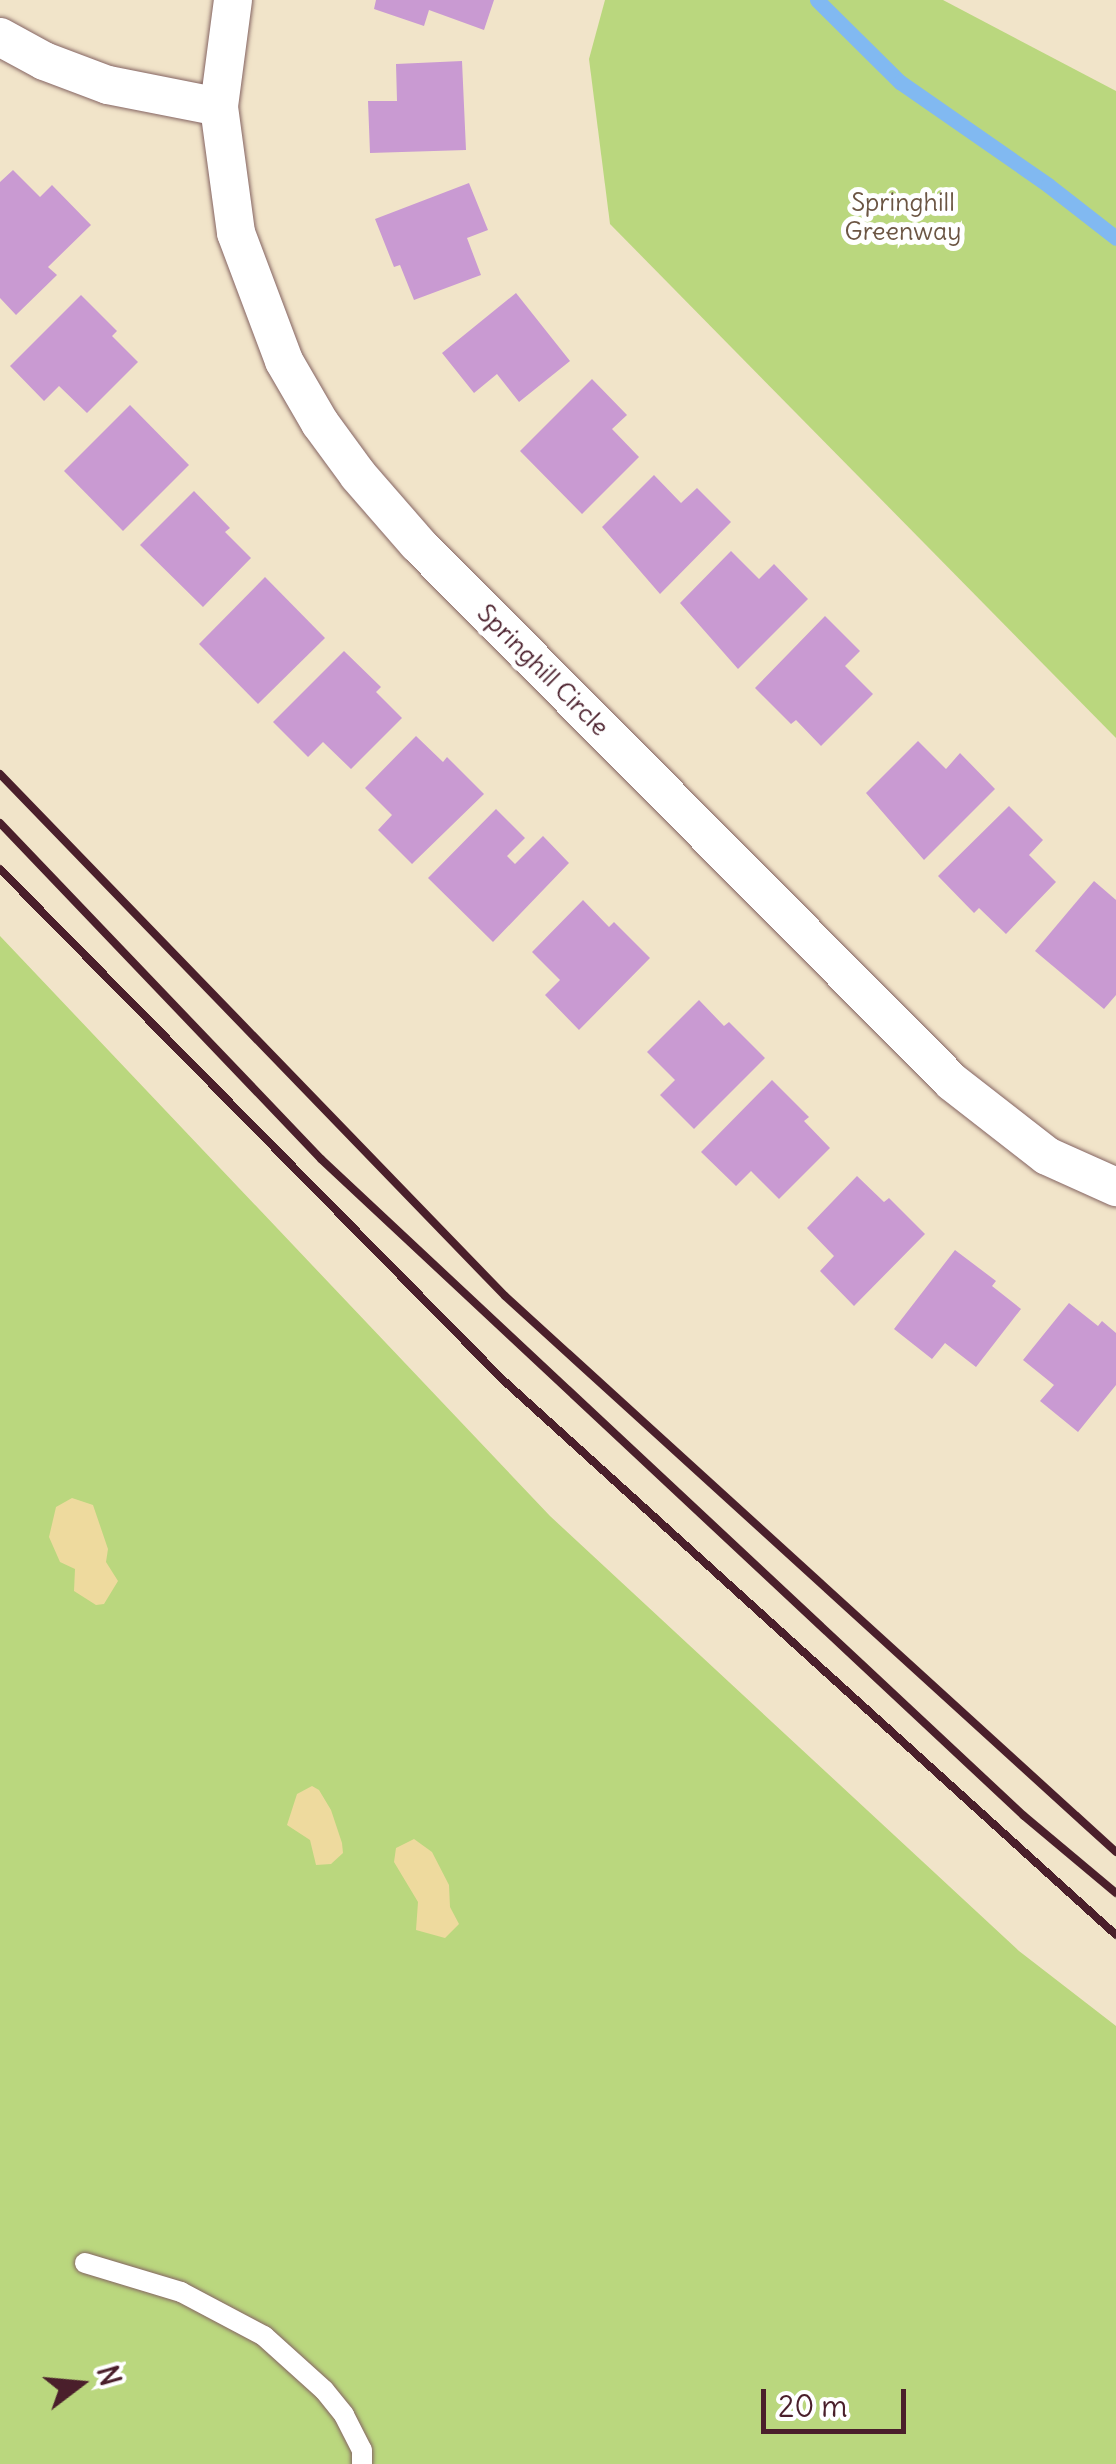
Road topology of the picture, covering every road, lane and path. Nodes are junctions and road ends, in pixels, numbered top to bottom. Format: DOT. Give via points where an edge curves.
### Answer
graph roads {
  1 [pos="233,0"];
  2 [pos="0,37"];
  3 [pos="219,107"];
  4 [pos="1116,1186"];
  5 [pos="85,2264"];
  6 [pos="362,2464"];
  1 -- 3 [label="street, Springhill Circle"];
  2 -- 3 [label="street" via="108,85"];
  3 -- 4 [label="street, Springhill Circle" via="236,233 254,291 293,376 358,475 418,544 952,1082 1046,1156"];
  5 -- 6 [label="lane" via="181,2292 264,2336 344,2415"];
}
